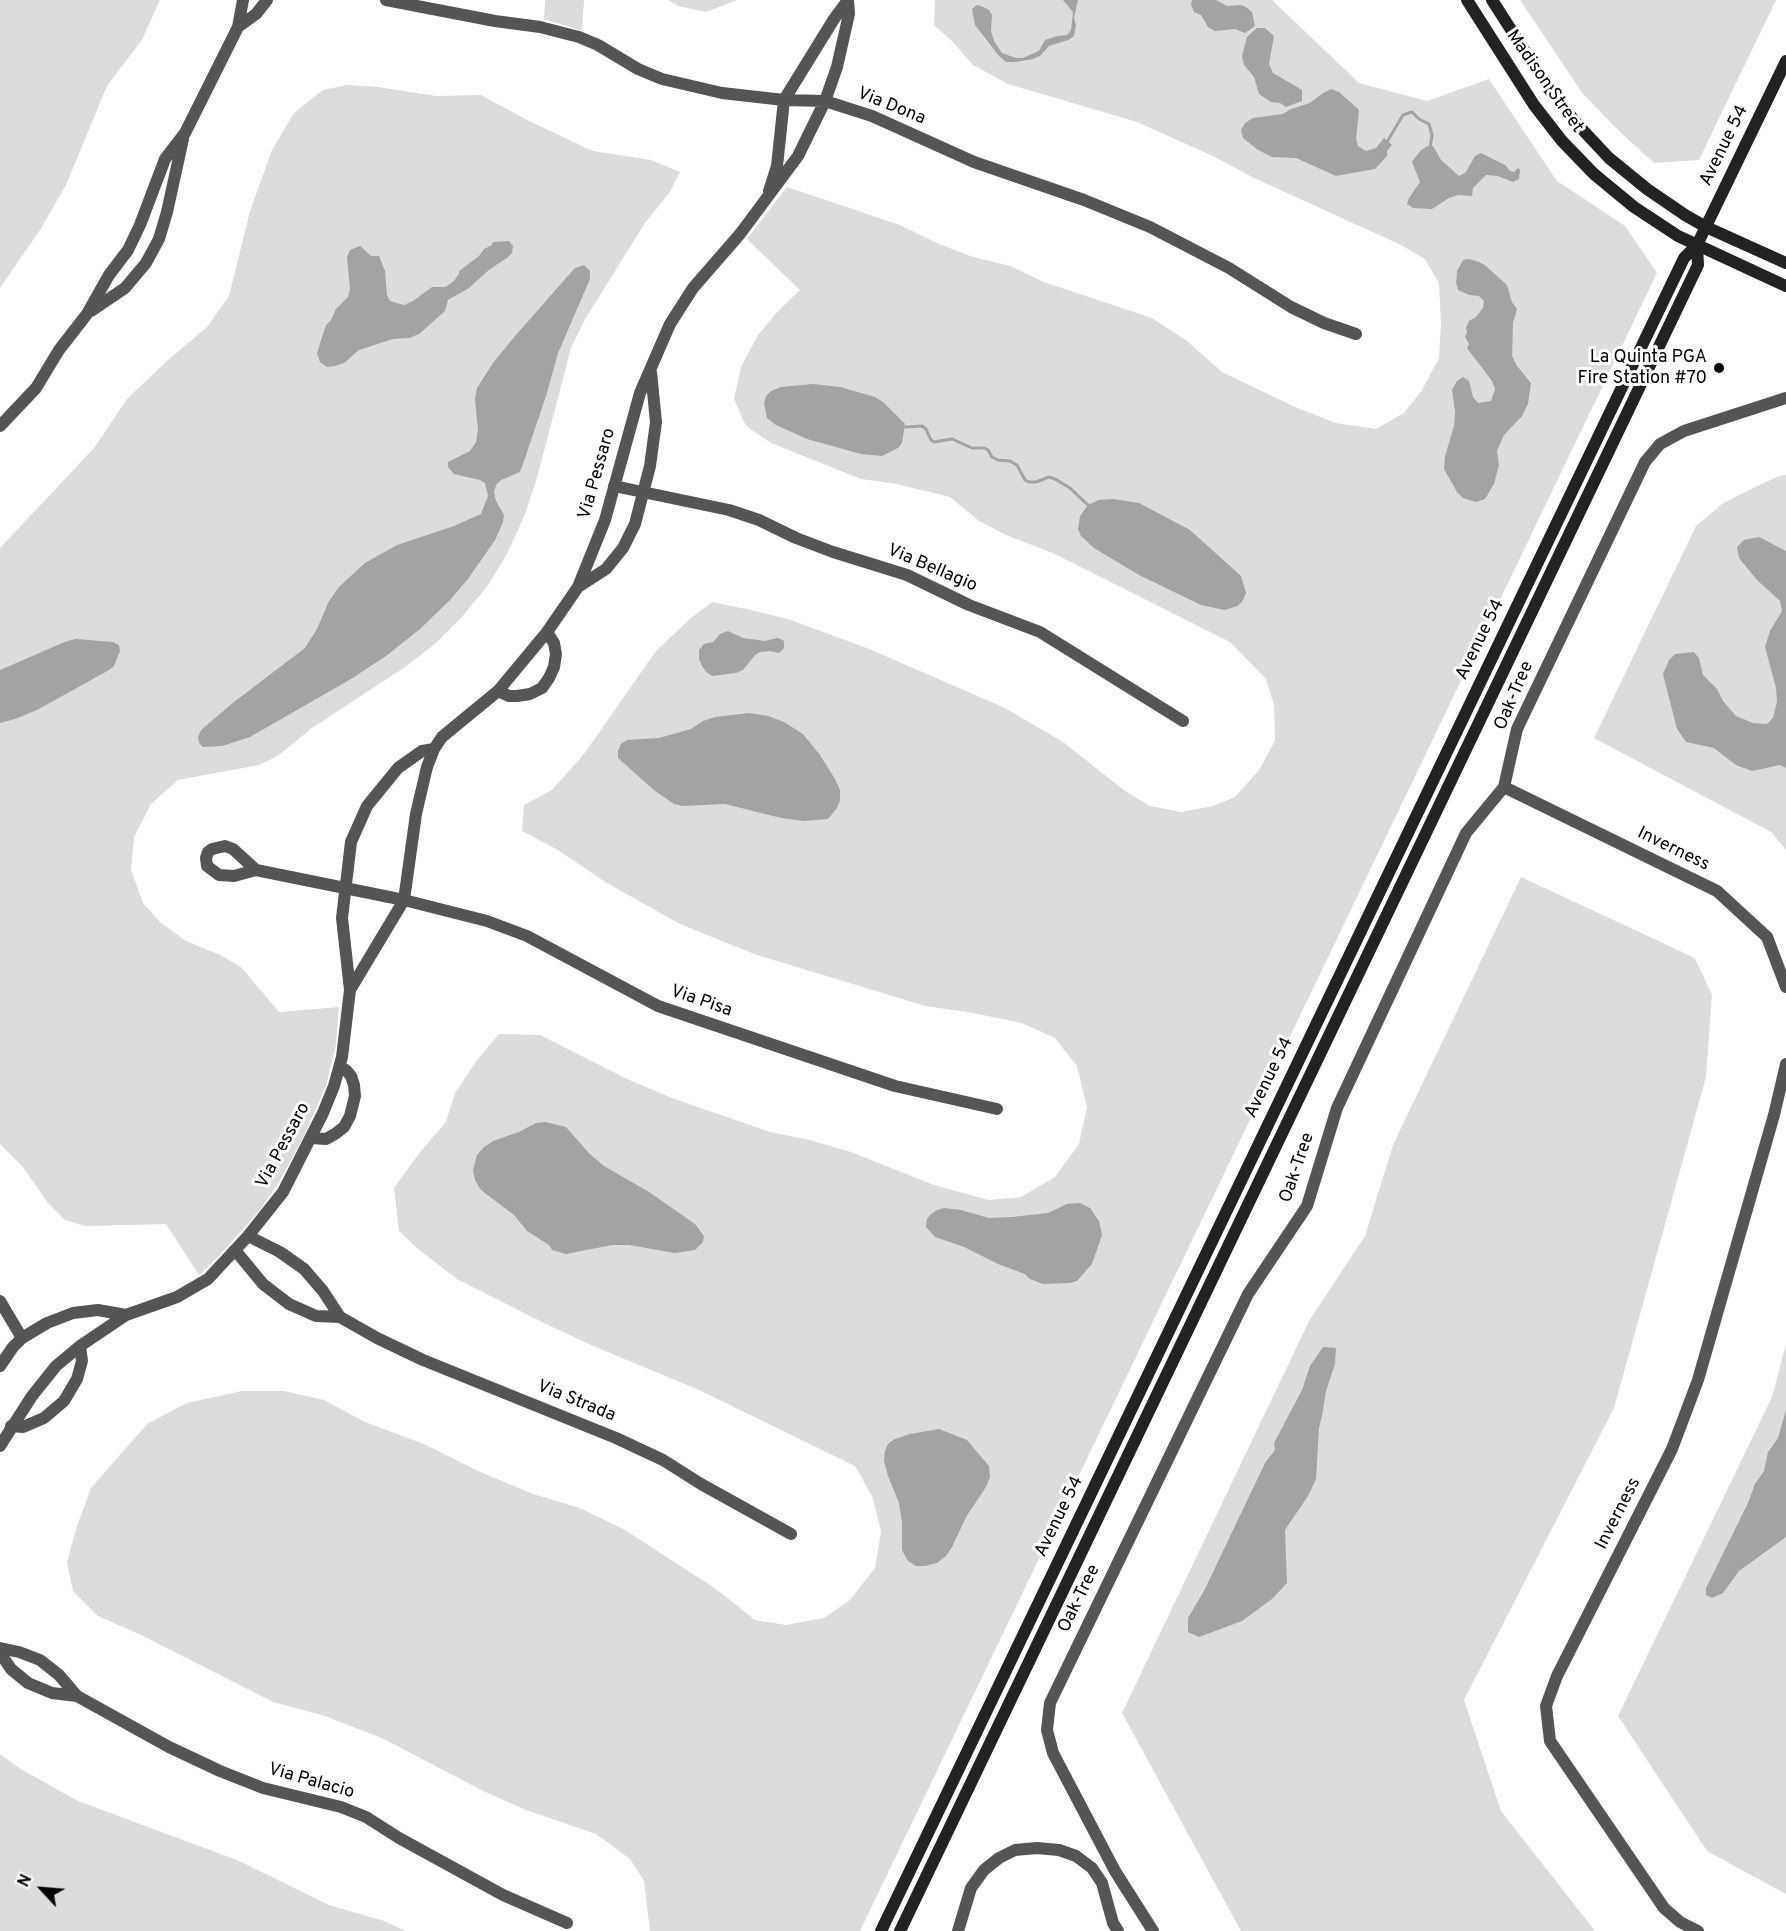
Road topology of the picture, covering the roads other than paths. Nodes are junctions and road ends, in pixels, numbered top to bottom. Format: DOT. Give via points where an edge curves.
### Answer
graph roads {
  1 [pos="243,0"];
  2 [pos="267,0"];
  3 [pos="386,0"];
  4 [pos="848,0"];
  5 [pos="1467,0"];
  6 [pos="1492,0"];
  7 [pos="238,27"];
  8 [pos="1786,62"];
  9 [pos="784,100"];
  10 [pos="825,101"];
  11 [pos="185,133"];
  12 [pos="765,201"];
  13 [pos="1706,227"];
  14 [pos="1697,245"];
  15 [pos="1786,263"];
  16 [pos="1786,286"];
  17 [pos="87,314"];
  18 [pos="1356,334"];
  19 [pos="650,370"];
  20 [pos="1786,398"];
  21 [pos="0,426"];
  22 [pos="614,486"];
  23 [pos="643,494"];
  24 [pos="578,587"];
  25 [pos="547,632"];
  26 [pos="498,691"];
  27 [pos="1183,721"];
  28 [pos="434,749"];
  29 [pos="1504,787"];
  30 [pos="256,870"];
  31 [pos="345,888"];
  32 [pos="404,900"];
  33 [pos="1786,987"];
  34 [pos="350,990"];
  35 [pos="1786,1064"];
  36 [pos="339,1067"];
  37 [pos="997,1109"];
  38 [pos="311,1138"];
  39 [pos="248,1236"];
  40 [pos="235,1250"];
  41 [pos="0,1302"];
  42 [pos="126,1315"];
  43 [pos="340,1317"];
  44 [pos="22,1338"];
  45 [pos="80,1346"];
  46 [pos="0,1366"];
  47 [pos="11,1426"];
  48 [pos="0,1446"];
  49 [pos="791,1534"];
  50 [pos="0,1648"];
  51 [pos="0,1653"];
  52 [pos="77,1696"];
  53 [pos="567,1923"];
  54 [pos="881,1931"];
  55 [pos="900,1931"];
  56 [pos="958,1931"];
  57 [pos="1118,1931"];
  58 [pos="1153,1931"];
  59 [pos="1698,1931"];
  1 -- 7 [label="street"];
  2 -- 7 [label="street"];
  3 -- 9 [label="street, Via Dona" via="540,27 598,45 662,79 722,93"];
  4 -- 9 [label="street, Via Pessaro"];
  4 -- 10 [label="street, Via Pessaro" via="844,41"];
  5 -- 14 [label="street, Madison Street" via="1534,105 1562,141 1593,174 1634,207"];
  6 -- 13 [label="street, Madison Street" via="1551,92 1609,158 1647,189"];
  7 -- 11 [label="street"];
  8 -- 13 [label="street, Avenue 54"];
  9 -- 10 [label="street, Via Dona"];
  9 -- 12 [label="street, Via Pessaro" via="777,166"];
  10 -- 12 [label="street, Via Pessaro" via="798,156"];
  10 -- 18 [label="street, Via Dona" via="872,116 974,162 1150,227 1229,268 1290,307"];
  11 -- 17 [label="street" via="165,159 128,250"];
  11 -- 17 [label="street" via="159,239 146,263 124,288"];
  12 -- 19 [label="street, Via Pessaro" via="693,288 670,324"];
  13 -- 14 [label="street, Avenue 54"];
  13 -- 15 [label="street, Madison Street"];
  14 -- 16 [label="street, Madison Street"];
  14 -- 54 [label="street, Avenue 54" via="1679,268"];
  14 -- 55 [label="street, Avenue 54" via="1698,265"];
  17 -- 21 [label="street" via="36,388"];
  19 -- 22 [label="street, Via Pessaro"];
  19 -- 23 [label="street, Via Pessaro" via="656,422"];
  20 -- 29 [label="street, Oak-Tree" via="1684,431 1660,444 1645,462 1517,729"];
  22 -- 23 [label="street, Via Bellagio"];
  22 -- 24 [label="street, Via Pessaro"];
  23 -- 24 [label="street, Via Pessaro" via="623,548 606,569"];
  23 -- 27 [label="street, Via Bellagio" via="729,510 833,552 907,574 969,605 1040,632"];
  24 -- 25 [label="street, Via Pessaro"];
  25 -- 26 [label="street, Via Pessaro"];
  25 -- 26 [label="street" via="556,654 554,668 542,688 517,696"];
  26 -- 28 [label="street, Via Pessaro" via="442,737"];
  28 -- 31 [label="street, Via Pessaro" via="422,751 398,768 367,806 351,842"];
  28 -- 32 [label="street, Via Pessaro" via="416,814"];
  29 -- 33 [label="street, Inverness" via="1717,891 1767,937"];
  29 -- 58 [label="street, Oak-Tree" via="1466,832 1337,1108 1306,1206 1248,1294 1050,1703 1047,1730 1053,1753"];
  30 -- 31 [label="street, Via Pisa"];
  31 -- 32 [label="street, Via Pisa"];
  31 -- 34 [label="street, Via Pessaro" via="342,918"];
  32 -- 34 [label="street, Via Pessaro"];
  32 -- 37 [label="street, Via Pisa" via="487,921 527,936 682,1015 895,1086"];
  34 -- 36 [label="street, Via Pessaro"];
  35 -- 59 [label="street, Inverness" via="1698,1380 1672,1449 1557,1676 1546,1706 1551,1741 1657,1898 1680,1922"];
  36 -- 38 [label="street, Via Pessaro"];
  36 -- 38 [label="street" via="351,1076 354,1085 350,1116 335,1134 326,1139"];
  38 -- 39 [label="street, Via Pessaro" via="283,1192"];
  39 -- 40 [label="street, Via Pessaro"];
  39 -- 43 [label="street, Via Strada" via="304,1269"];
  40 -- 42 [label="street, Via Pessaro" via="208,1279 177,1298"];
  40 -- 43 [label="street, Via Strada" via="263,1284 289,1304 316,1316"];
  41 -- 44 [label="street"];
  42 -- 44 [label="street, Via Pessaro" via="98,1310 73,1313"];
  42 -- 45 [label="street, Via Pessaro"];
  43 -- 49 [label="street, Via Strada" via="423,1360 663,1460"];
  44 -- 46 [label="street, Via Pessaro"];
  45 -- 47 [label="street, Via Pessaro" via="56,1366"];
  45 -- 47 [label="street" via="82,1361 77,1379 64,1401 44,1418 23,1427"];
  47 -- 48 [label="street, Via Pessaro"];
  50 -- 52 [label="street, Via Palacio" via="40,1660"];
  51 -- 52 [label="street, Via Palacio" via="28,1683 52,1693"];
  52 -- 53 [label="street, Via Palacio" via="169,1748 220,1771 263,1788 366,1817 503,1895"];
  56 -- 57 [label="street" via="971,1887 984,1870 1016,1850 1037,1848 1076,1856 1092,1868 1102,1883"];
}
